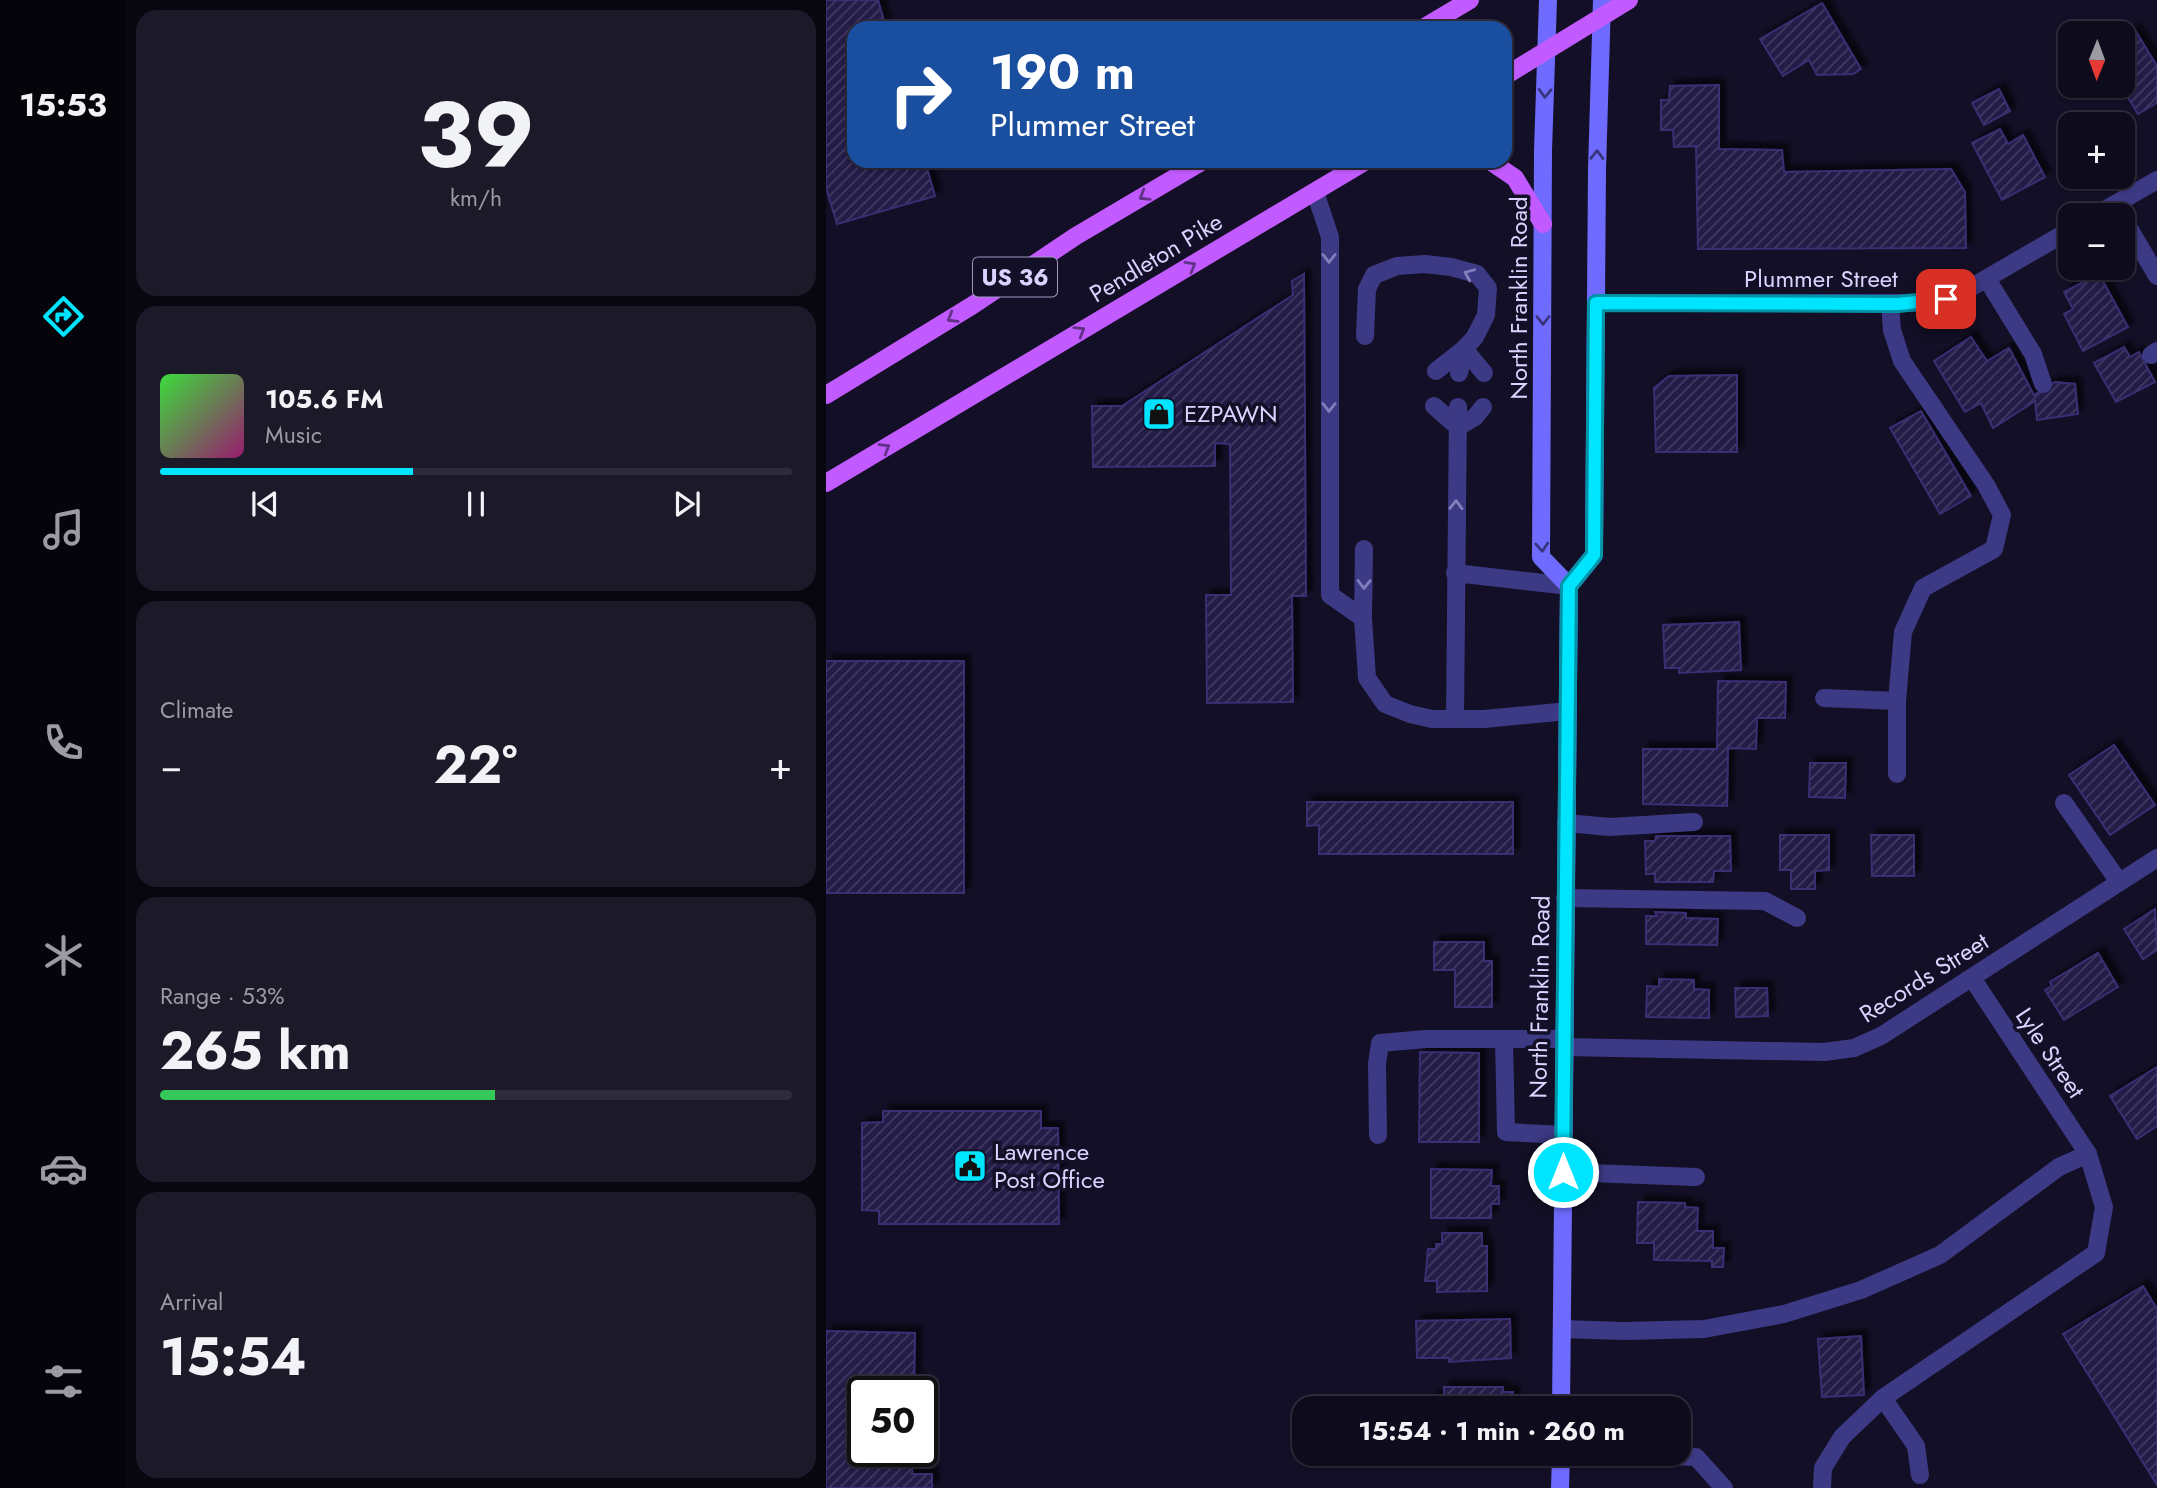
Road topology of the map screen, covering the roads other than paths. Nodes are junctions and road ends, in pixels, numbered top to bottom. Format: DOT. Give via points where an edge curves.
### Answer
graph roads {
  1 [pos="1470,0"];
  2 [pos="1548,0"];
  3 [pos="1629,0"];
  4 [pos="1601,8"];
  5 [pos="1435,21"];
  6 [pos="1546,51"];
  7 [pos="1512,72"];
  8 [pos="1191,168"];
  9 [pos="1354,168"];
  10 [pos="1503,168"];
  11 [pos="2157,180"];
  12 [pos="1315,192"];
  13 [pos="2131,203"];
  14 [pos="1543,224"];
  15 [pos="2058,237"];
  16 [pos="2135,240"];
  17 [pos="2157,276"];
  18 [pos="1987,278"];
  19 [pos="1596,303"];
  20 [pos="1890,304"];
  21 [pos="1365,336"];
  22 [pos="1464,349"];
  23 [pos="1436,371"];
  24 [pos="1459,373"];
  25 [pos="1484,373"];
  26 [pos="2043,384"];
  27 [pos="826,394"];
  28 [pos="1434,406"];
  29 [pos="1458,407"];
  30 [pos="1483,407"];
  31 [pos="1458,427"];
  32 [pos="826,483"];
  33 [pos="1364,549"];
  34 [pos="1455,573"];
  35 [pos="1569,586"];
  36 [pos="1363,618"];
  37 [pos="1825,698"];
  38 [pos="1897,701"];
  39 [pos="1567,711"];
  40 [pos="1455,719"];
  41 [pos="1897,774"];
  42 [pos="2064,803"];
  43 [pos="1694,822"];
  44 [pos="1566,823"];
  45 [pos="2157,858"];
  46 [pos="2119,882"];
  47 [pos="1566,898"];
  48 [pos="1797,918"];
  49 [pos="1972,978"];
  50 [pos="1504,1039"];
  51 [pos="1564,1043"];
  52 [pos="1378,1135"];
  53 [pos="1563,1135"];
  54 [pos="2088,1154"];
  55 [pos="1563,1172"];
  56 [pos="1696,1177"];
  57 [pos="1562,1329"];
  58 [pos="1561,1396"];
  59 [pos="1883,1398"];
  60 [pos="1691,1457"];
  61 [pos="1561,1466"];
  62 [pos="1920,1475"];
  63 [pos="1560,1488"];
  64 [pos="1724,1488"];
  65 [pos="1822,1488"];
  1 -- 5 [label="main road"];
  2 -- 6 [label="main road, North Franklin Road"];
  3 -- 4 [label="main road"];
  4 -- 6 [label="main road"];
  19 -- 4 [label="main road, one-way"];
  6 -- 7 [label="main road"];
  6 -- 14 [label="main road, North Franklin Road, one-way"];
  8 -- 27 [label="main road, US 36, one-way"];
  9 -- 12 [label="main road, Pendleton Pike"];
  10 -- 14 [label="main road" via="1515,178"];
  11 -- 13 [label="street"];
  32 -- 12 [label="main road, Pendleton Pike, one-way"];
  12 -- 36 [label="street, one-way" via="1330,237 1330,595"];
  14 -- 35 [label="main road, North Franklin Road, one-way" via="1541,557"];
  15 -- 18 [label="street, Plummer Street"];
  16 -- 17 [label="street"];
  18 -- 20 [label="street, Plummer Street" via="1946,299"];
  18 -- 26 [label="street" via="2033,354"];
  19 -- 20 [label="street, Plummer Street"];
  19 -- 35 [label="main road" via="1594,555"];
  20 -- 38 [label="street" via="1902,361 2002,515 1994,549 1923,588 1903,632"];
  22 -- 21 [label="street, one-way" via="1486,315 1488,288 1477,274 1451,267 1396,266 1374,275 1367,289"];
  22 -- 23 [label="street"];
  22 -- 24 [label="street"];
  22 -- 25 [label="street"];
  28 -- 31 [label="street"];
  29 -- 31 [label="street"];
  30 -- 31 [label="street" via="1475,418"];
  34 -- 31 [label="street, one-way"];
  33 -- 36 [label="street, one-way"];
  34 -- 35 [label="street"];
  34 -- 40 [label="street"];
  35 -- 39 [label="main road, North Franklin Road"];
  36 -- 40 [label="street" via="1367,678 1385,704 1432,719"];
  37 -- 38 [label="street"];
  38 -- 41 [label="street"];
  39 -- 40 [label="street"];
  39 -- 44 [label="main road, North Franklin Road"];
  42 -- 46 [label="street"];
  43 -- 44 [label="street" via="1610,827"];
  44 -- 47 [label="main road, North Franklin Road"];
  45 -- 46 [label="street, Records Street"];
  46 -- 49 [label="street, Records Street"];
  47 -- 48 [label="street" via="1765,901"];
  47 -- 51 [label="main road, North Franklin Road"];
  49 -- 51 [label="street, Records Street" via="1854,1048 1824,1052"];
  49 -- 54 [label="street, Lyle Street"];
  50 -- 51 [label="street, Records Street"];
  50 -- 52 [label="street, Records Street" via="1380,1043"];
  50 -- 53 [label="street" via="1506,1132"];
  51 -- 53 [label="main road, North Franklin Road"];
  53 -- 55 [label="main road, North Franklin Road"];
  54 -- 57 [label="street" via="2059,1167 1940,1255 1861,1290 1784,1314 1704,1329"];
  54 -- 59 [label="street, Lyle Street" via="2104,1207 2096,1253"];
  55 -- 56 [label="street"];
  55 -- 57 [label="main road, North Franklin Road"];
  57 -- 58 [label="main road, North Franklin Road"];
  59 -- 62 [label="street" via="1916,1446"];
  59 -- 65 [label="street, Lyle Street" via="1842,1437 1823,1468"];
  60 -- 64 [label="street"];
  61 -- 63 [label="main road"];
}
